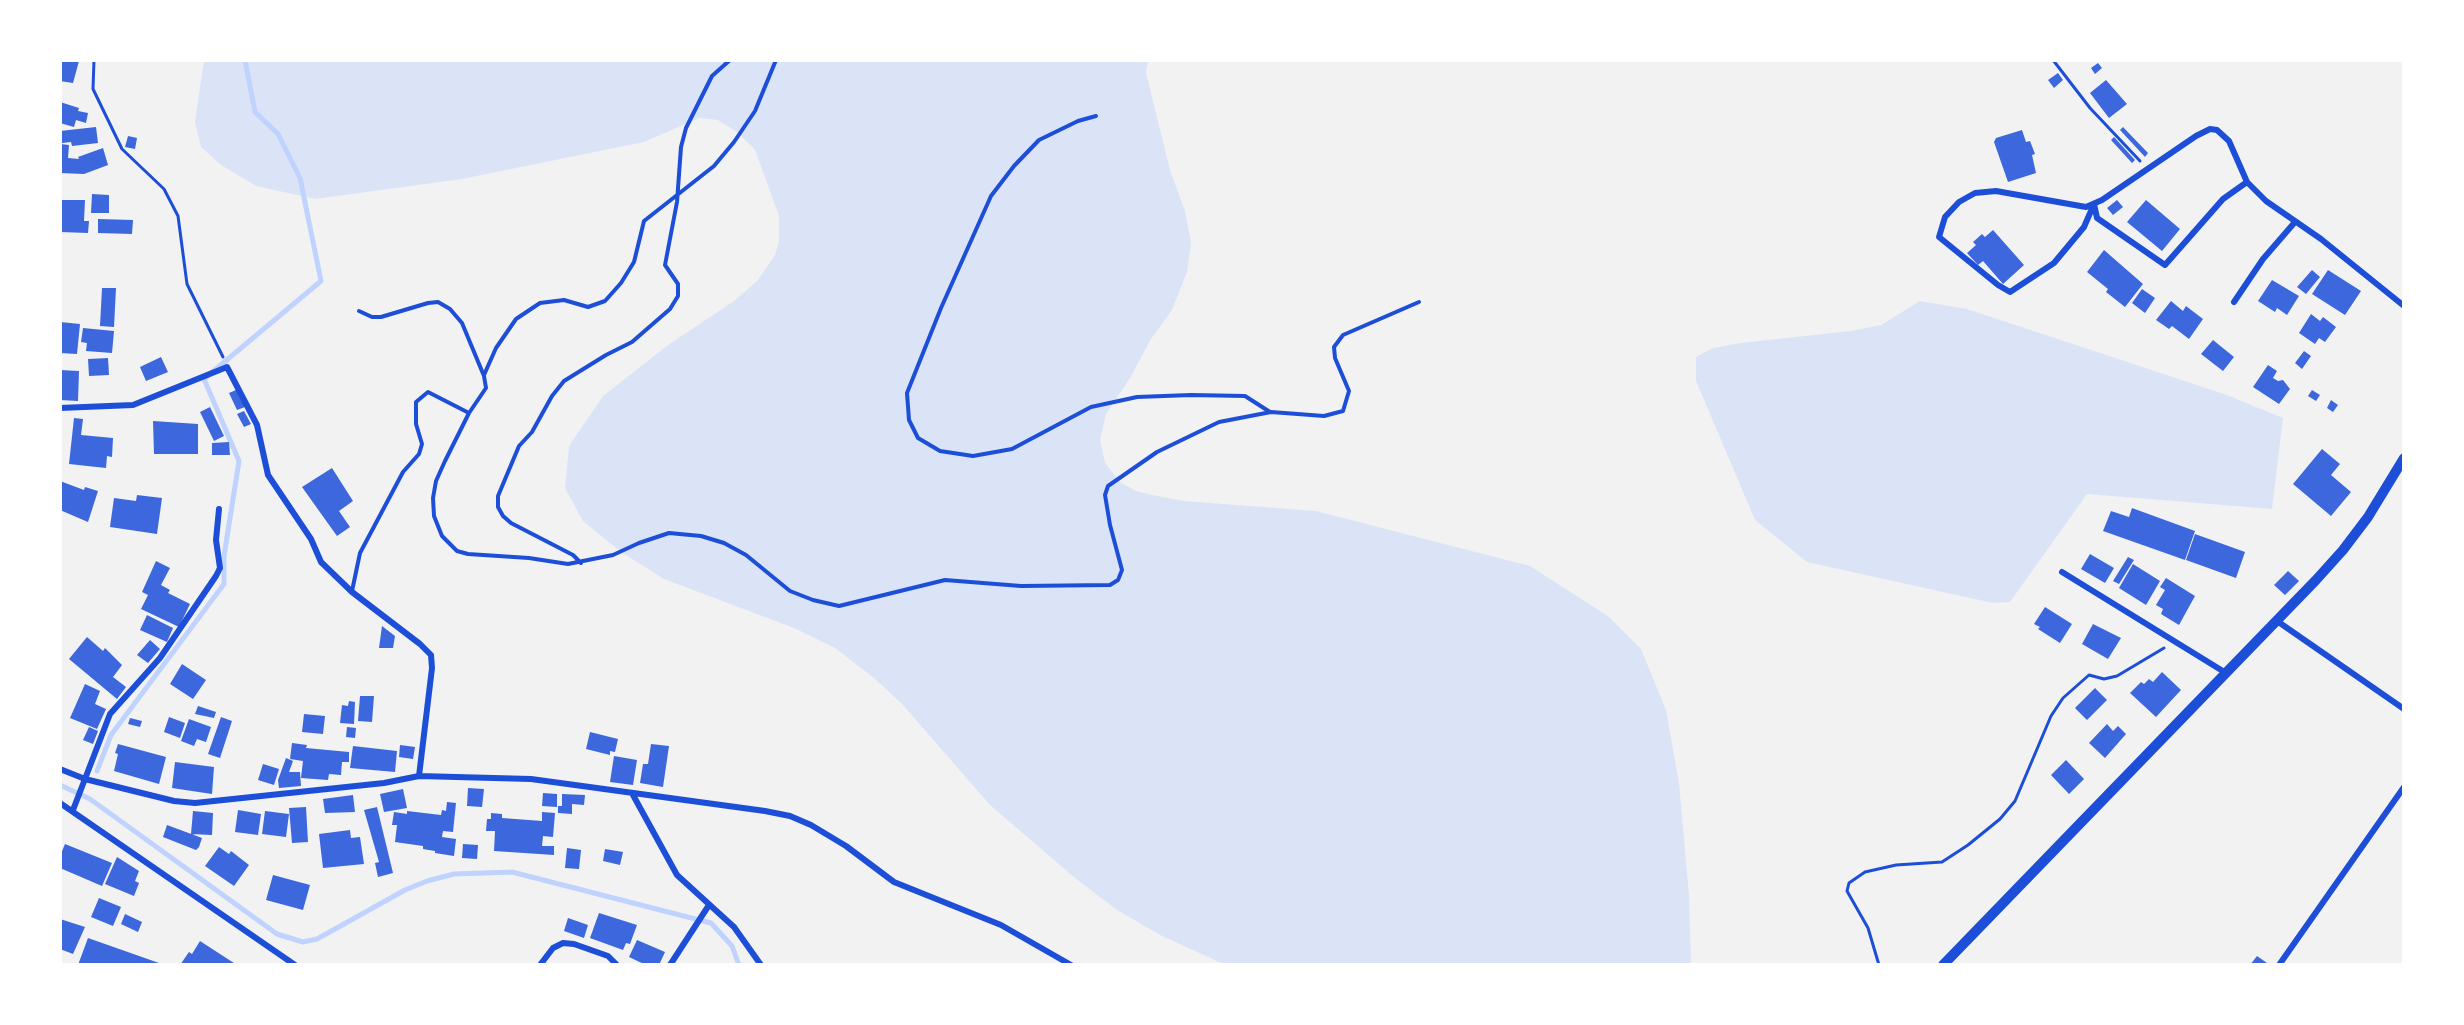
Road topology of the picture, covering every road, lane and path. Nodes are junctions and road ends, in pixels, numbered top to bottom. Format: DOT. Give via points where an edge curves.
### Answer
graph roads {
  1 [pos="94,60"];
  2 [pos="730,60"];
  3 [pos="776,60"];
  4 [pos="2054,60"];
  5 [pos="1096,116"];
  6 [pos="2147,168"];
  7 [pos="2247,182"];
  8 [pos="677,194"];
  9 [pos="2094,204"];
  10 [pos="2295,222"];
  11 [pos="1419,302"];
  12 [pos="2234,302"];
  13 [pos="2404,306"];
  14 [pos="359,311"];
  15 [pos="227,367"];
  16 [pos="484,376"];
  17 [pos="60,408"];
  18 [pos="469,412"];
  19 [pos="1271,412"];
  20 [pos="2404,458"];
  21 [pos="219,510"];
  22 [pos="582,563"];
  23 [pos="2062,572"];
  24 [pos="352,592"];
  25 [pos="2277,621"];
  26 [pos="2176,641"];
  27 [pos="2226,674"];
  28 [pos="2404,709"];
  29 [pos="60,769"];
  30 [pos="419,776"];
  31 [pos="84,782"];
  32 [pos="2404,787"];
  33 [pos="633,795"];
  34 [pos="60,804"];
  35 [pos="74,807"];
  36 [pos="708,907"];
  37 [pos="295,965"];
  38 [pos="540,965"];
  39 [pos="617,965"];
  40 [pos="670,965"];
  41 [pos="761,965"];
  42 [pos="1071,965"];
  43 [pos="1879,965"];
  44 [pos="1943,965"];
  45 [pos="2279,965"];
  1 -- 15 [label="path" via="93,89 122,149 164,189 178,216 187,284"];
  2 -- 8 [label="lane" via="712,76 686,128"];
  3 -- 8 [label="lane" via="755,111 734,142 714,166"];
  4 -- 6 [label="path" via="2090,108"];
  5 -- 19 [label="lane" via="1039,140 991,196 907,393 909,420 918,438 940,451 973,456 1012,449 1091,407 1137,397 1245,396"];
  6 -- 7 [label="street" via="2205,131 2217,130 2229,141"];
  6 -- 9 [label="street"];
  7 -- 9 [label="street" via="2223,199 2165,265 2097,218"];
  7 -- 10 [label="street"];
  8 -- 16 [label="lane" via="644,221 634,262 605,301 588,307 564,300 540,303 516,319 496,348"];
  8 -- 22 [label="lane" via="665,265 678,284 678,296 670,309 632,342 564,381 519,446 498,496 498,507 511,523"];
  9 -- 9 [label="street" via="2084,227 2054,263 2010,292 1939,237 1945,217 1975,193 1996,191 2086,207"];
  10 -- 12 [label="street" via="2263,259"];
  10 -- 13 [label="street"];
  11 -- 19 [label="lane" via="1343,335 1334,347 1349,390 1343,411 1324,416"];
  14 -- 16 [label="lane" via="381,317 438,302 462,323"];
  15 -- 17 [label="street" via="133,405"];
  15 -- 24 [label="street" via="257,425 268,475 311,539 321,562"];
  16 -- 18 [label="lane" via="486,388"];
  18 -- 22 [label="lane" via="436,481 434,516 442,536 457,551 468,554"];
  18 -- 24 [label="lane" via="428,392 416,402 416,424 422,444 419,454 403,472 360,553"];
  19 -- 22 [label="lane" via="1219,422 1187,436 1108,486 1108,515 1122,570 1118,580 1110,585 1021,586 945,580 839,606 790,591 746,555 724,543 669,533"];
  20 -- 25 [label="main road" via="2343,550"];
  21 -- 31 [label="street" via="216,540 220,568 160,658 110,714"];
  23 -- 26 [label="street"];
  24 -- 30 [label="street" via="431,655"];
  25 -- 27 [label="main road"];
  25 -- 28 [label="street"];
  26 -- 27 [label="street"];
  26 -- 43 [label="path" via="2117,676 2104,679 2089,675 2063,698 2051,716 2015,801 1968,845 1942,862 1896,864 1865,872 1849,883 1848,891 1868,928"];
  27 -- 44 [label="main road"];
  29 -- 31 [label="street"];
  30 -- 31 [label="street" via="195,803"];
  30 -- 33 [label="street" via="531,779"];
  31 -- 35 [label="street"];
  32 -- 45 [label="street"];
  33 -- 36 [label="street" via="677,875"];
  33 -- 42 [label="street" via="790,816 829,835 894,882 1001,925"];
  34 -- 35 [label="street"];
  35 -- 37 [label="street"];
  36 -- 40 [label="street"];
  36 -- 41 [label="street" via="742,936"];
  38 -- 39 [label="street" via="553,948 574,944 608,956"];
}
